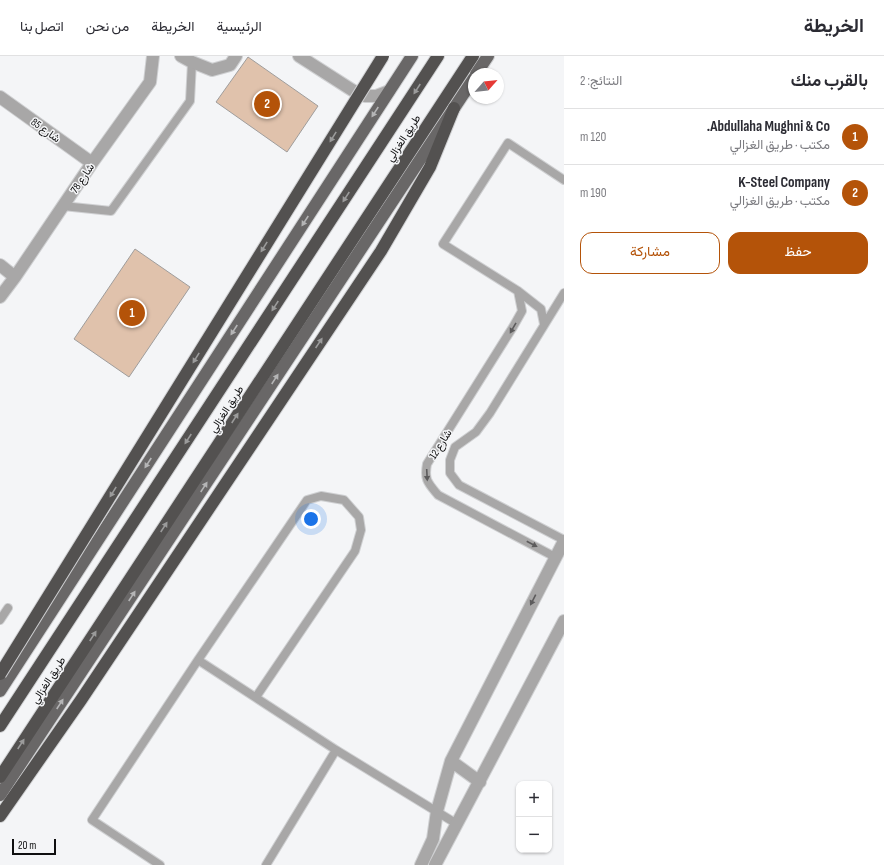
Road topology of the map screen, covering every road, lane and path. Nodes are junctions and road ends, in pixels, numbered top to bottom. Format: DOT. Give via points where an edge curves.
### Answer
graph roads {
  1 [pos="153,56"];
  2 [pos="181,56"];
  3 [pos="236,56"];
  4 [pos="299,56"];
  5 [pos="383,56"];
  6 [pos="412,56"];
  7 [pos="438,56"];
  8 [pos="473,56"];
  9 [pos="488,56"];
  10 [pos="192,62"];
  11 [pos="480,68"];
  12 [pos="468,87"];
  13 [pos="389,91"];
  14 [pos="0,97"];
  15 [pos="454,108"];
  16 [pos="92,163"];
  17 [pos="564,180"];
  18 [pos="63,206"];
  19 [pos="0,265"];
  20 [pos="15,277"];
  21 [pos="518,291"];
  22 [pos="564,293"];
  23 [pos="0,297"];
  24 [pos="544,324"];
  25 [pos="564,541"];
  26 [pos="559,559"];
  27 [pos="8,608"];
  28 [pos="0,620"];
  29 [pos="564,621"];
  30 [pos="198,660"];
  31 [pos="0,674"];
  32 [pos="0,691"];
  33 [pos="256,697"];
  34 [pos="0,726"];
  35 [pos="336,750"];
  36 [pos="451,761"];
  37 [pos="0,777"];
  38 [pos="480,782"];
  39 [pos="0,795"];
  40 [pos="437,811"];
  41 [pos="0,816"];
  42 [pos="457,824"];
  43 [pos="160,865"];
  44 [pos="266,865"];
  45 [pos="421,865"];
  46 [pos="435,865"];
  1 -- 16 [label="street, شارع 78" via="150,82"];
  2 -- 10 [label="street"];
  3 -- 10 [label="street" via="230,65 212,70"];
  4 -- 13 [label="street" via="365,96 376,96"];
  5 -- 31 [label="highway, one-way, bridge"];
  6 -- 13 [label="main road"];
  7 -- 34 [label="highway, طريق الغزالي, one-way"];
  37 -- 8 [label="highway, طريق الغزالي, one-way"];
  9 -- 11 [label="main road"];
  10 -- 18 [label="lane" via="190,101 111,211"];
  12 -- 15 [label="main road"];
  13 -- 32 [label="main road, one-way"];
  14 -- 16 [label="street, شارع 85"];
  39 -- 15 [label="main road, one-way"];
  41 -- 15 [label="highway, one-way" via="381,251 430,167"];
  16 -- 18 [label="street, شارع 78"];
  17 -- 21 [label="lane" via="508,143 443,244"];
  18 -- 20 [label="street, شارع 78"];
  19 -- 20 [label="street"];
  20 -- 23 [label="street, شارع 78"];
  21 -- 24 [label="lane" via="541,310"];
  21 -- 26 [label="lane, شارع 12, one-way" via="522,311 427,464 425,474 428,483 438,495"];
  22 -- 24 [label="lane, شارع 12"];
  24 -- 25 [label="lane, شارع 12" via="490,413 476,432 455,447 450,460 450,473 459,485"];
  25 -- 26 [label="street"];
  26 -- 36 [label="street, one-way"];
  27 -- 28 [label="lane"];
  29 -- 38 [label="street"];
  30 -- 33 [label="lane"];
  30 -- 33 [label="lane" via="307,500 320,496 344,500 359,517 361,530 355,551"];
  30 -- 43 [label="lane" via="92,820"];
  33 -- 35 [label="lane"];
  35 -- 40 [label="lane"];
  35 -- 44 [label="lane"];
  36 -- 38 [label="street"];
  36 -- 40 [label="street"];
  38 -- 42 [label="street"];
  40 -- 42 [label="lane"];
  40 -- 45 [label="street" via="433,839"];
  42 -- 46 [label="street"];
}
